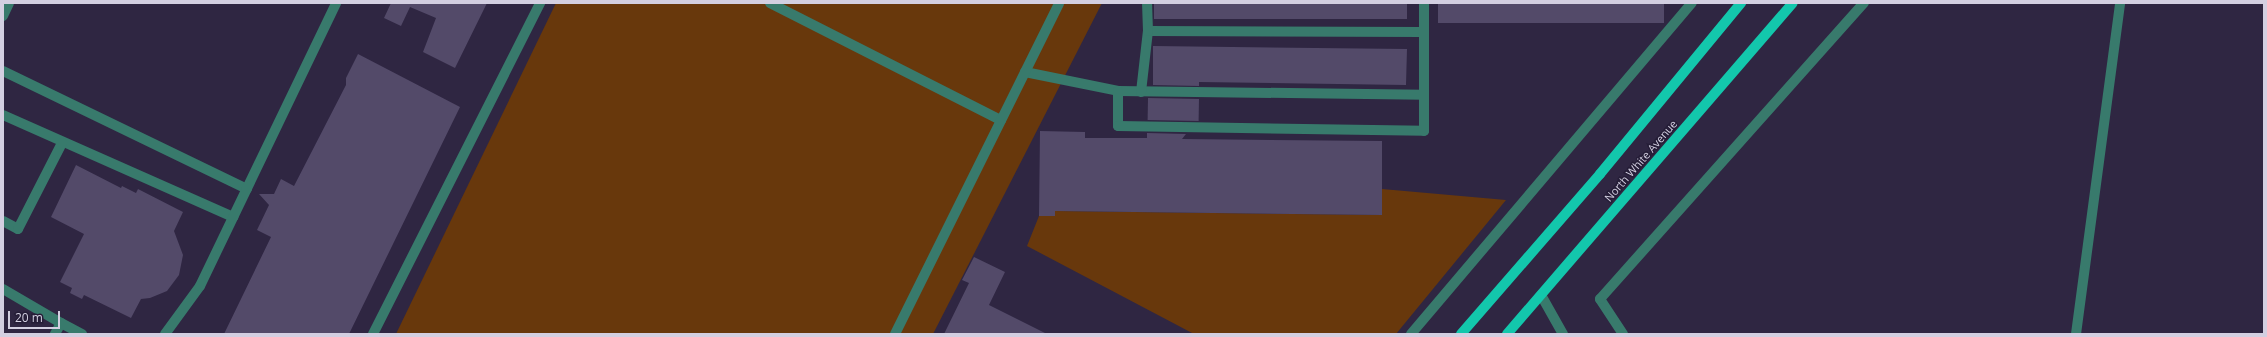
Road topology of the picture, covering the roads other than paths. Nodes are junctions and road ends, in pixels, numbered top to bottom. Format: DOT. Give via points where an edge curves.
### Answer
graph roads {
  1 [pos="9,3"];
  2 [pos="336,3"];
  3 [pos="540,3"];
  4 [pos="770,3"];
  5 [pos="1059,3"];
  6 [pos="1147,3"];
  7 [pos="1424,3"];
  8 [pos="1692,3"];
  9 [pos="1741,3"];
  10 [pos="1793,3"];
  11 [pos="1864,3"];
  12 [pos="2120,3"];
  13 [pos="3,16"];
  14 [pos="1148,31"];
  15 [pos="1423,32"];
  16 [pos="3,71"];
  17 [pos="1025,72"];
  18 [pos="1118,91"];
  19 [pos="1141,92"];
  20 [pos="1424,95"];
  21 [pos="3,115"];
  22 [pos="1001,120"];
  23 [pos="62,143"];
  24 [pos="247,188"];
  25 [pos="233,217"];
  26 [pos="3,221"];
  27 [pos="3,289"];
  28 [pos="1541,295"];
  29 [pos="61,323"];
  30 [pos="55,334"];
  31 [pos="82,334"];
  32 [pos="164,334"];
  33 [pos="373,334"];
  34 [pos="895,334"];
  35 [pos="1411,334"];
  36 [pos="1461,334"];
  37 [pos="1507,334"];
  38 [pos="1563,334"];
  39 [pos="1623,334"];
  40 [pos="2076,334"];
  1 -- 13 [label="lane"];
  2 -- 24 [label="lane"];
  3 -- 33 [label="lane"];
  4 -- 22 [label="lane"];
  5 -- 17 [label="lane"];
  6 -- 14 [label="lane"];
  7 -- 15 [label="lane"];
  8 -- 35 [label="lane"];
  9 -- 36 [label="main road, North White Avenue" via="1600,174"];
  10 -- 28 [label="main road, North White Avenue"];
  11 -- 39 [label="lane" via="1600,299"];
  12 -- 40 [label="lane"];
  14 -- 15 [label="lane"];
  14 -- 19 [label="lane"];
  15 -- 20 [label="lane"];
  16 -- 24 [label="lane"];
  17 -- 18 [label="lane"];
  17 -- 22 [label="lane"];
  18 -- 19 [label="lane"];
  18 -- 20 [label="lane" via="1118,126 1424,131"];
  19 -- 20 [label="lane"];
  21 -- 23 [label="lane"];
  22 -- 34 [label="lane"];
  23 -- 25 [label="lane"];
  23 -- 26 [label="lane" via="18,229"];
  24 -- 25 [label="lane"];
  25 -- 32 [label="lane" via="200,286"];
  27 -- 29 [label="lane"];
  28 -- 37 [label="main road, North White Avenue"];
  28 -- 38 [label="lane"];
  29 -- 30 [label="lane"];
  29 -- 31 [label="lane"];
}
